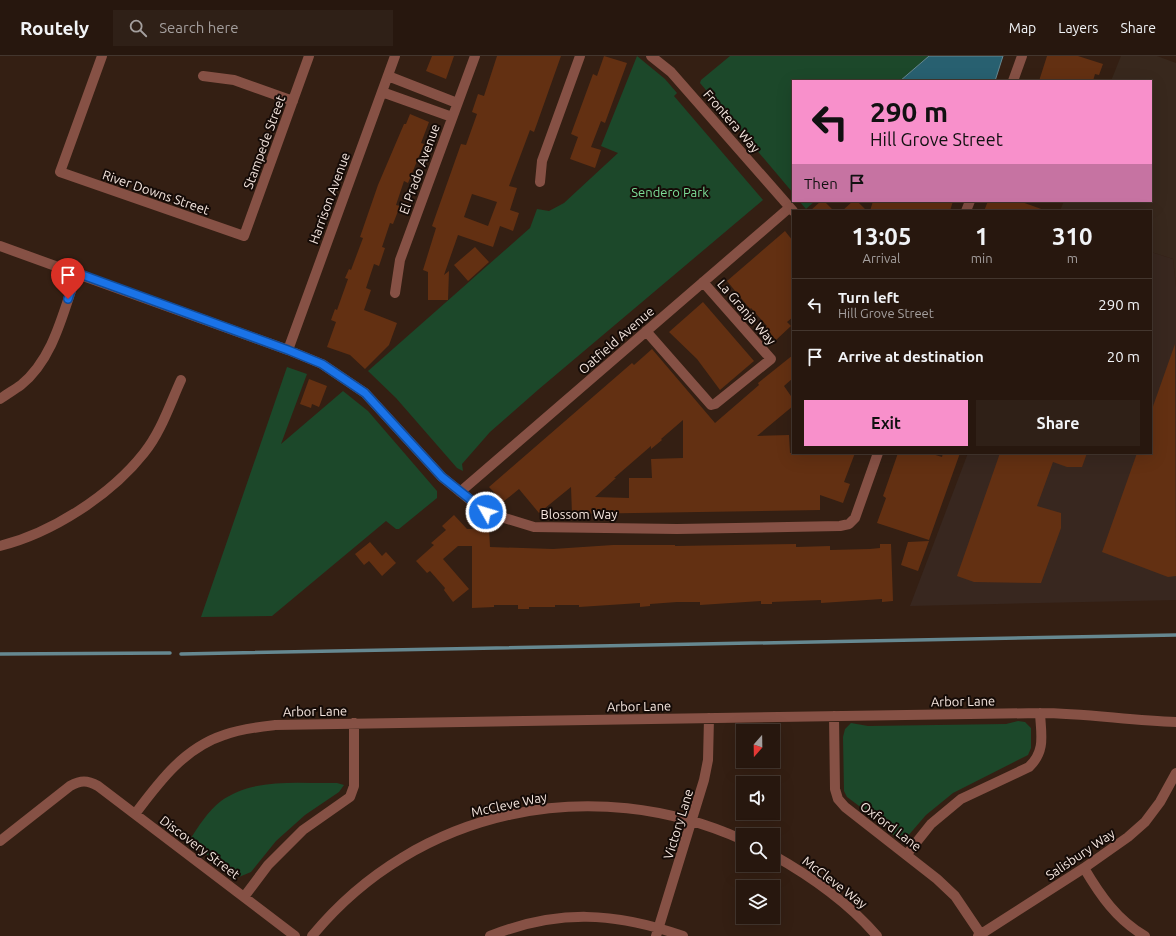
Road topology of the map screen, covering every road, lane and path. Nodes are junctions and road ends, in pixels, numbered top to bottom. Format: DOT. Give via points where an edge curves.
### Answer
graph roads {
  1 [pos="102,56"];
  2 [pos="309,56"];
  3 [pos="395,56"];
  4 [pos="475,56"];
  5 [pos="580,56"];
  6 [pos="651,56"];
  7 [pos="1022,56"];
  8 [pos="203,76"];
  9 [pos="388,76"];
  10 [pos="1013,80"];
  11 [pos="382,92"];
  12 [pos="293,101"];
  13 [pos="457,103"];
  14 [pos="452,117"];
  15 [pos="540,182"];
  16 [pos="791,210"];
  17 [pos="244,236"];
  18 [pos="0,246"];
  19 [pos="77,273"];
  20 [pos="703,282"];
  21 [pos="395,293"];
  22 [pos="646,331"];
  23 [pos="288,350"];
  24 [pos="181,380"];
  25 [pos="0,399"];
  26 [pos="878,454"];
  27 [pos="460,492"];
  28 [pos="0,546"];
  29 [pos="1040,713"];
  30 [pos="834,716"];
  31 [pos="709,718"];
  32 [pos="1176,722"];
  33 [pos="354,723"];
  34 [pos="1176,773"];
  35 [pos="135,814"];
  36 [pos="692,821"];
  37 [pos="736,837"];
  38 [pos="0,842"];
  39 [pos="907,854"];
  40 [pos="780,859"];
  41 [pos="1084,868"];
  42 [pos="244,897"];
  43 [pos="658,932"];
  44 [pos="980,935"];
  45 [pos="295,936"];
  46 [pos="312,936"];
  47 [pos="490,936"];
  48 [pos="683,936"];
  49 [pos="877,936"];
  50 [pos="1145,936"];
  1 -- 17 [label="street, River Downs Street" via="60,172"];
  2 -- 12 [label="street, Stampede Street"];
  3 -- 9 [label="street, Harrison Avenue"];
  4 -- 13 [label="street, El Prado Avenue"];
  5 -- 15 [label="street" via="542,161"];
  6 -- 16 [label="street, Frontera Way" via="671,72"];
  7 -- 10 [label="street"];
  8 -- 12 [label="street" via="234,80"];
  9 -- 11 [label="street, Harrison Avenue"];
  9 -- 13 [label="street"];
  11 -- 14 [label="street"];
  11 -- 23 [label="street, Harrison Avenue"];
  12 -- 17 [label="street, Stampede Street"];
  13 -- 14 [label="street, El Prado Avenue"];
  14 -- 21 [label="street, El Prado Avenue" via="400,260"];
  16 -- 20 [label="street, Oatfield Avenue"];
  18 -- 19 [label="street, Blossom Way"];
  19 -- 23 [label="street, Blossom Way"];
  19 -- 25 [label="street" via="55,337 40,364 21,385"];
  20 -- 22 [label="street, Oatfield Avenue"];
  20 -- 22 [label="street, La Granja Way" via="771,359 715,404 710,405"];
  22 -- 27 [label="street, Oatfield Avenue"];
  23 -- 27 [label="street, Blossom Way" via="322,364 365,393 442,477"];
  24 -- 28 [label="street" via="162,422 144,453 111,487 67,517"];
  26 -- 27 [label="street, Blossom Way" via="855,518 840,526 534,528 486,512"];
  29 -- 30 [label="street, Arbor Lane"];
  29 -- 32 [label="street, Arbor Lane" via="1075,713"];
  29 -- 39 [label="street" via="1041,743 1035,761 961,799 931,824"];
  30 -- 31 [label="street, Arbor Lane"];
  30 -- 39 [label="street, Oxford Lane" via="835,789 838,799 845,808"];
  31 -- 33 [label="street, Arbor Lane"];
  31 -- 36 [label="street, Victory Lane" via="708,760 700,799"];
  33 -- 35 [label="street, Arbor Lane" via="275,724 222,735 195,749 171,768"];
  33 -- 42 [label="street" via="354,786 350,797 303,830 268,865"];
  34 -- 41 [label="street, Salisbury Way" via="1145,822"];
  35 -- 38 [label="street, Discovery Street" via="98,786 87,781 78,781"];
  35 -- 42 [label="street, Discovery Street"];
  36 -- 37 [label="street, McCleve Way"];
  36 -- 43 [label="street, Victory Lane"];
  36 -- 46 [label="street, McCleve Way" via="640,809 578,806 546,808 482,821 424,845 380,872 341,903"];
  39 -- 44 [label="street, Oxford Lane" via="955,896"];
  40 -- 49 [label="street, McCleve Way" via="823,886 849,907"];
  41 -- 44 [label="street, Salisbury Way"];
  41 -- 50 [label="street" via="1101,896 1120,918"];
  42 -- 45 [label="street, Discovery Street"];
  43 -- 47 [label="street" via="634,921 586,916 536,921"];
  43 -- 48 [label="street"];
}
